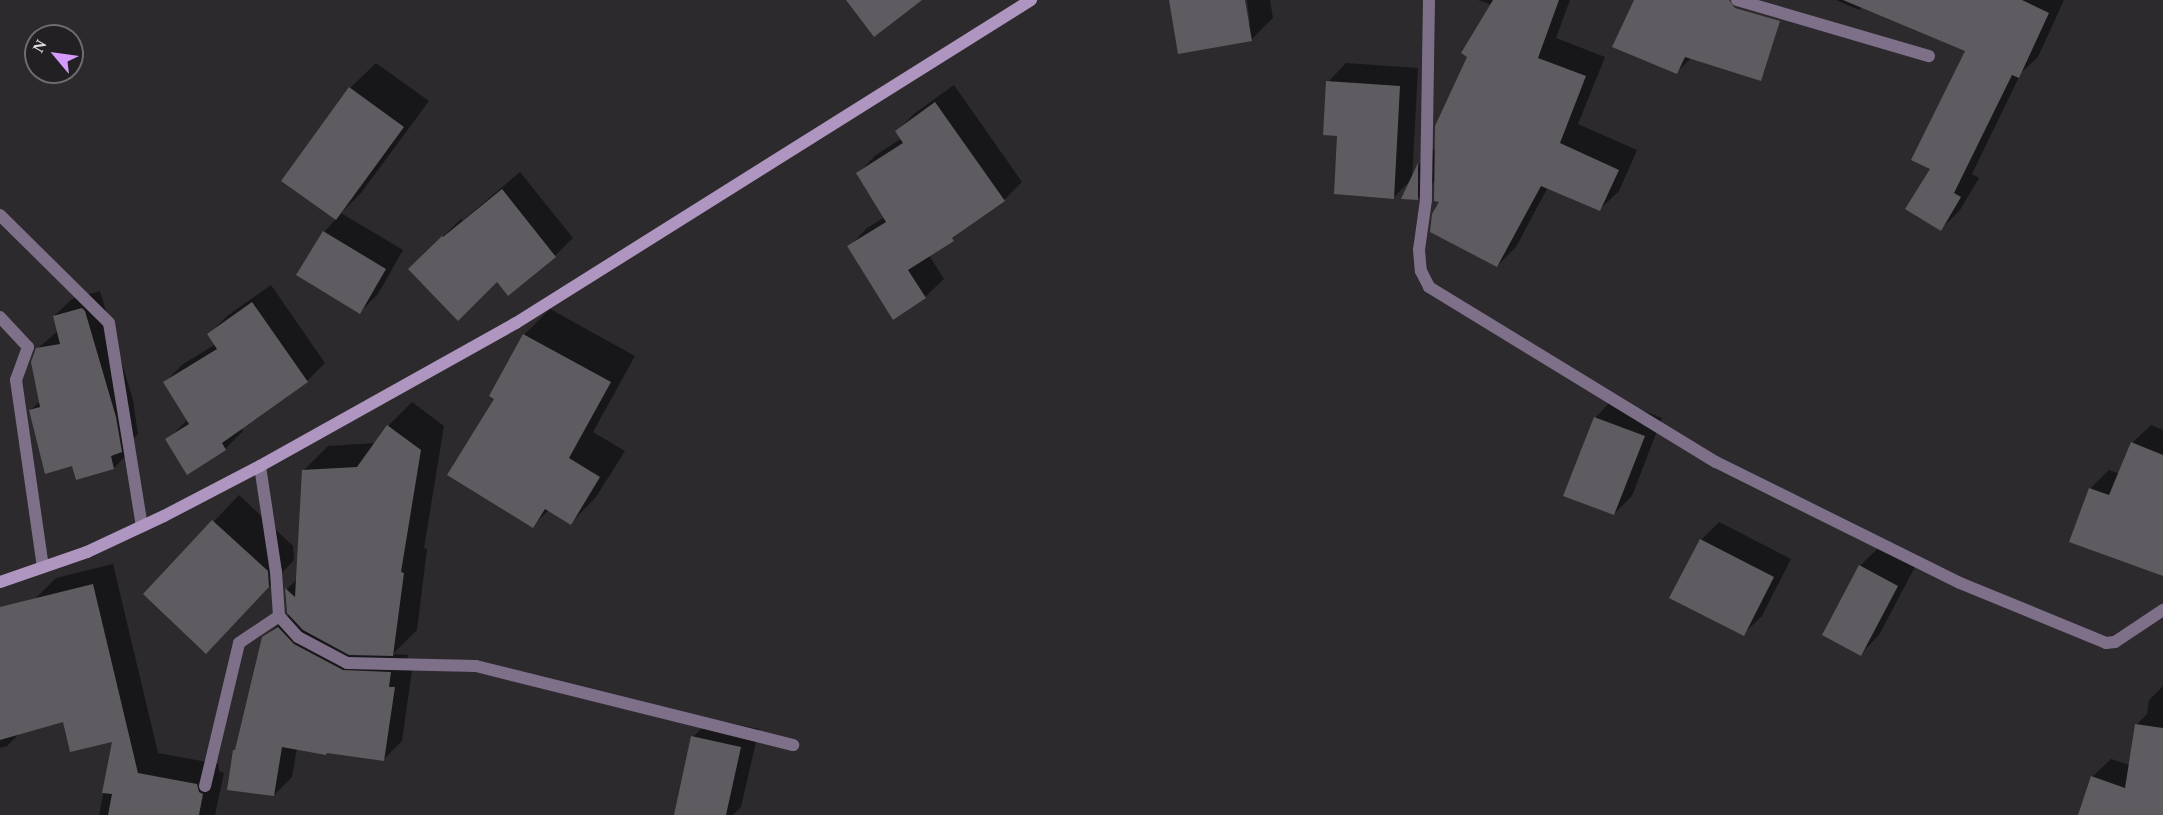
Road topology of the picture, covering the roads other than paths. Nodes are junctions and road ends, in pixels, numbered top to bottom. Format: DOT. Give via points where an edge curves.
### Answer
graph roads {
  1 [pos="1031,0"];
  2 [pos="1429,0"];
  3 [pos="1737,0"];
  4 [pos="1929,56"];
  5 [pos="0,215"];
  6 [pos="0,317"];
  7 [pos="260,466"];
  8 [pos="142,526"];
  9 [pos="43,567"];
  10 [pos="0,582"];
  11 [pos="2163,610"];
  12 [pos="279,616"];
  13 [pos="793,745"];
  14 [pos="205,786"];
  1 -- 7 [label="street" via="516,323"];
  2 -- 11 [label="street" via="1426,200 1419,250 1421,271 1430,287 1716,462 1960,583 2106,643 2115,642"];
  3 -- 4 [label="street"];
  5 -- 8 [label="street" via="110,323"];
  6 -- 9 [label="street" via="28,347 16,380"];
  7 -- 8 [label="street"];
  7 -- 12 [label="street"];
  8 -- 9 [label="street"];
  9 -- 10 [label="street"];
  12 -- 13 [label="street" via="298,637 347,663 477,666"];
  12 -- 14 [label="street" via="239,643"];
}
